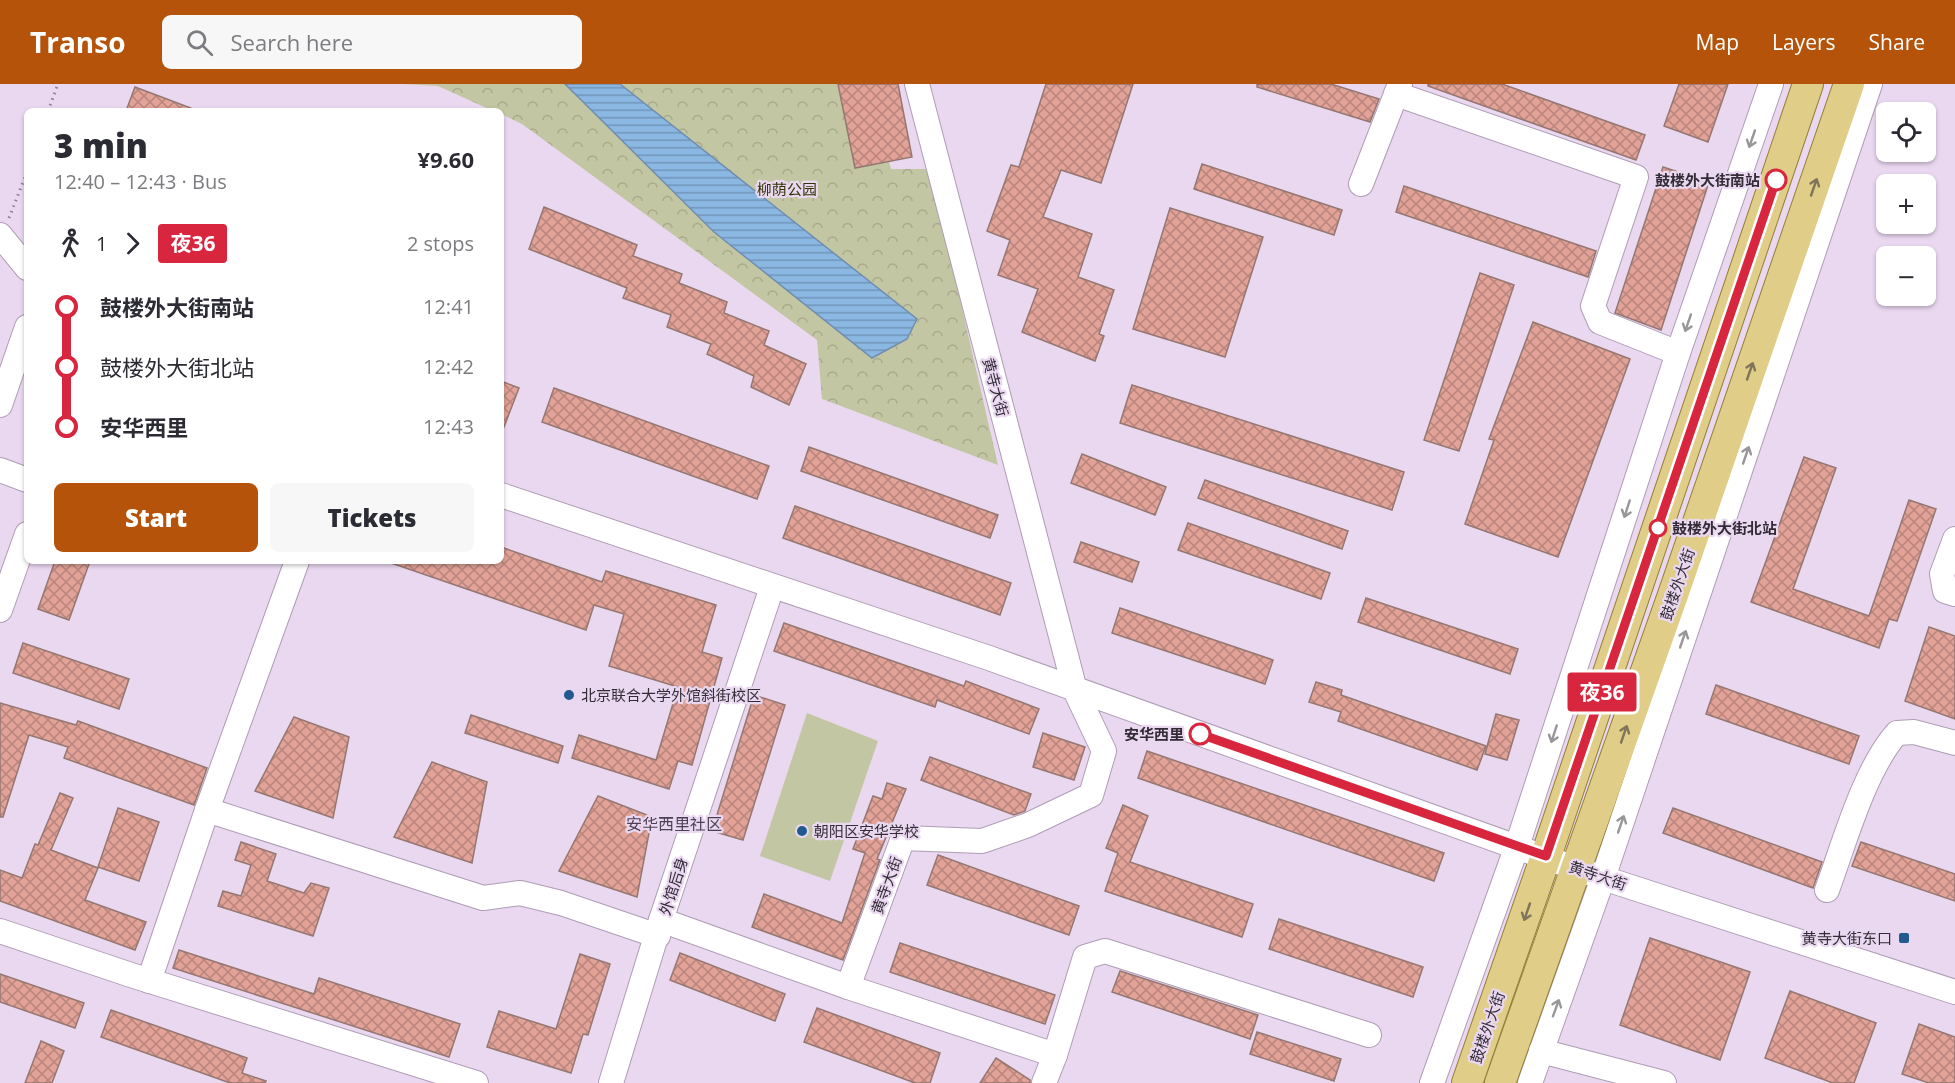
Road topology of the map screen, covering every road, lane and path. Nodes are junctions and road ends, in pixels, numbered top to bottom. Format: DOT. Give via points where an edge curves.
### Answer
graph roads {
  1 [pos="58,84"];
  2 [pos="917,84"];
  3 [pos="1771,84"];
  4 [pos="1808,84"];
  5 [pos="1849,84"];
  6 [pos="1870,84"];
  7 [pos="1398,89"];
  8 [pos="49,108"];
  9 [pos="24,179"];
  10 [pos="1361,184"];
  11 [pos="1,236"];
  12 [pos="24,264"];
  13 [pos="24,336"];
  14 [pos="1678,353"];
  15 [pos="0,405"];
  16 [pos="0,470"];
  17 [pos="24,479"];
  18 [pos="504,496"];
  19 [pos="1955,540"];
  20 [pos="24,542"];
  21 [pos="296,564"];
  22 [pos="1949,584"];
  23 [pos="772,586"];
  24 [pos="0,610"];
  25 [pos="1075,690"];
  26 [pos="1955,743"];
  27 [pos="207,810"];
  28 [pos="1517,846"];
  29 [pos="1546,856"];
  30 [pos="1590,873"];
  31 [pos="1827,890"];
  32 [pos="660,928"];
  33 [pos="0,931"];
  34 [pos="149,981"];
  35 [pos="848,987"];
  36 [pos="1955,992"];
  37 [pos="1370,1035"];
  38 [pos="1541,1051"];
  39 [pos="1055,1055"];
  40 [pos="476,1083"];
  41 [pos="611,1083"];
  42 [pos="1044,1083"];
  43 [pos="1432,1083"];
  44 [pos="1467,1083"];
  45 [pos="1500,1083"];
  46 [pos="1530,1083"];
  47 [pos="1664,1083"];
  1 -- 8 [label="path"];
  2 -- 25 [label="street, 黄寺大街"];
  3 -- 14 [label="street, one-way"];
  4 -- 29 [label="main road, 鼓楼外大街"];
  30 -- 5 [label="main road, 鼓楼外大街, one-way"];
  30 -- 6 [label="street, 鼓楼外大街, one-way"];
  7 -- 10 [label="street"];
  7 -- 14 [label="street" via="1636,177 1593,306 1600,322"];
  9 -- 11 [label="path"];
  11 -- 12 [label="street"];
  13 -- 15 [label="street"];
  14 -- 28 [label="street, one-way"];
  16 -- 17 [label="street"];
  18 -- 23 [label="street, 黄寺大街"];
  19 -- 22 [label="street"];
  20 -- 24 [label="street"];
  21 -- 27 [label="street"];
  23 -- 25 [label="street, 黄寺大街"];
  23 -- 32 [label="street, 外馆后身"];
  25 -- 28 [label="street, 黄寺大街"];
  25 -- 35 [label="street, 黄寺大街" via="1104,751 1091,795 1028,825 982,841 903,838"];
  26 -- 31 [label="street" via="1914,732 1897,733 1886,744 1859,801"];
  27 -- 32 [label="street" via="483,898 520,893"];
  27 -- 34 [label="street"];
  28 -- 29 [label="street, 黄寺大街"];
  28 -- 43 [label="street"];
  29 -- 30 [label="street, 黄寺大街"];
  29 -- 44 [label="main road, 鼓楼外大街, one-way"];
  30 -- 36 [label="street, 黄寺大街"];
  38 -- 30 [label="street, 鼓楼外大街, one-way"];
  30 -- 45 [label="main road, 鼓楼外大街"];
  32 -- 35 [label="street"];
  32 -- 41 [label="street, 外馆后身"];
  33 -- 34 [label="street"];
  34 -- 40 [label="street"];
  35 -- 39 [label="street"];
  37 -- 39 [label="street" via="1105,951 1085,957"];
  38 -- 46 [label="street, 鼓楼外大街"];
  38 -- 47 [label="street"];
  39 -- 42 [label="street"];
}
